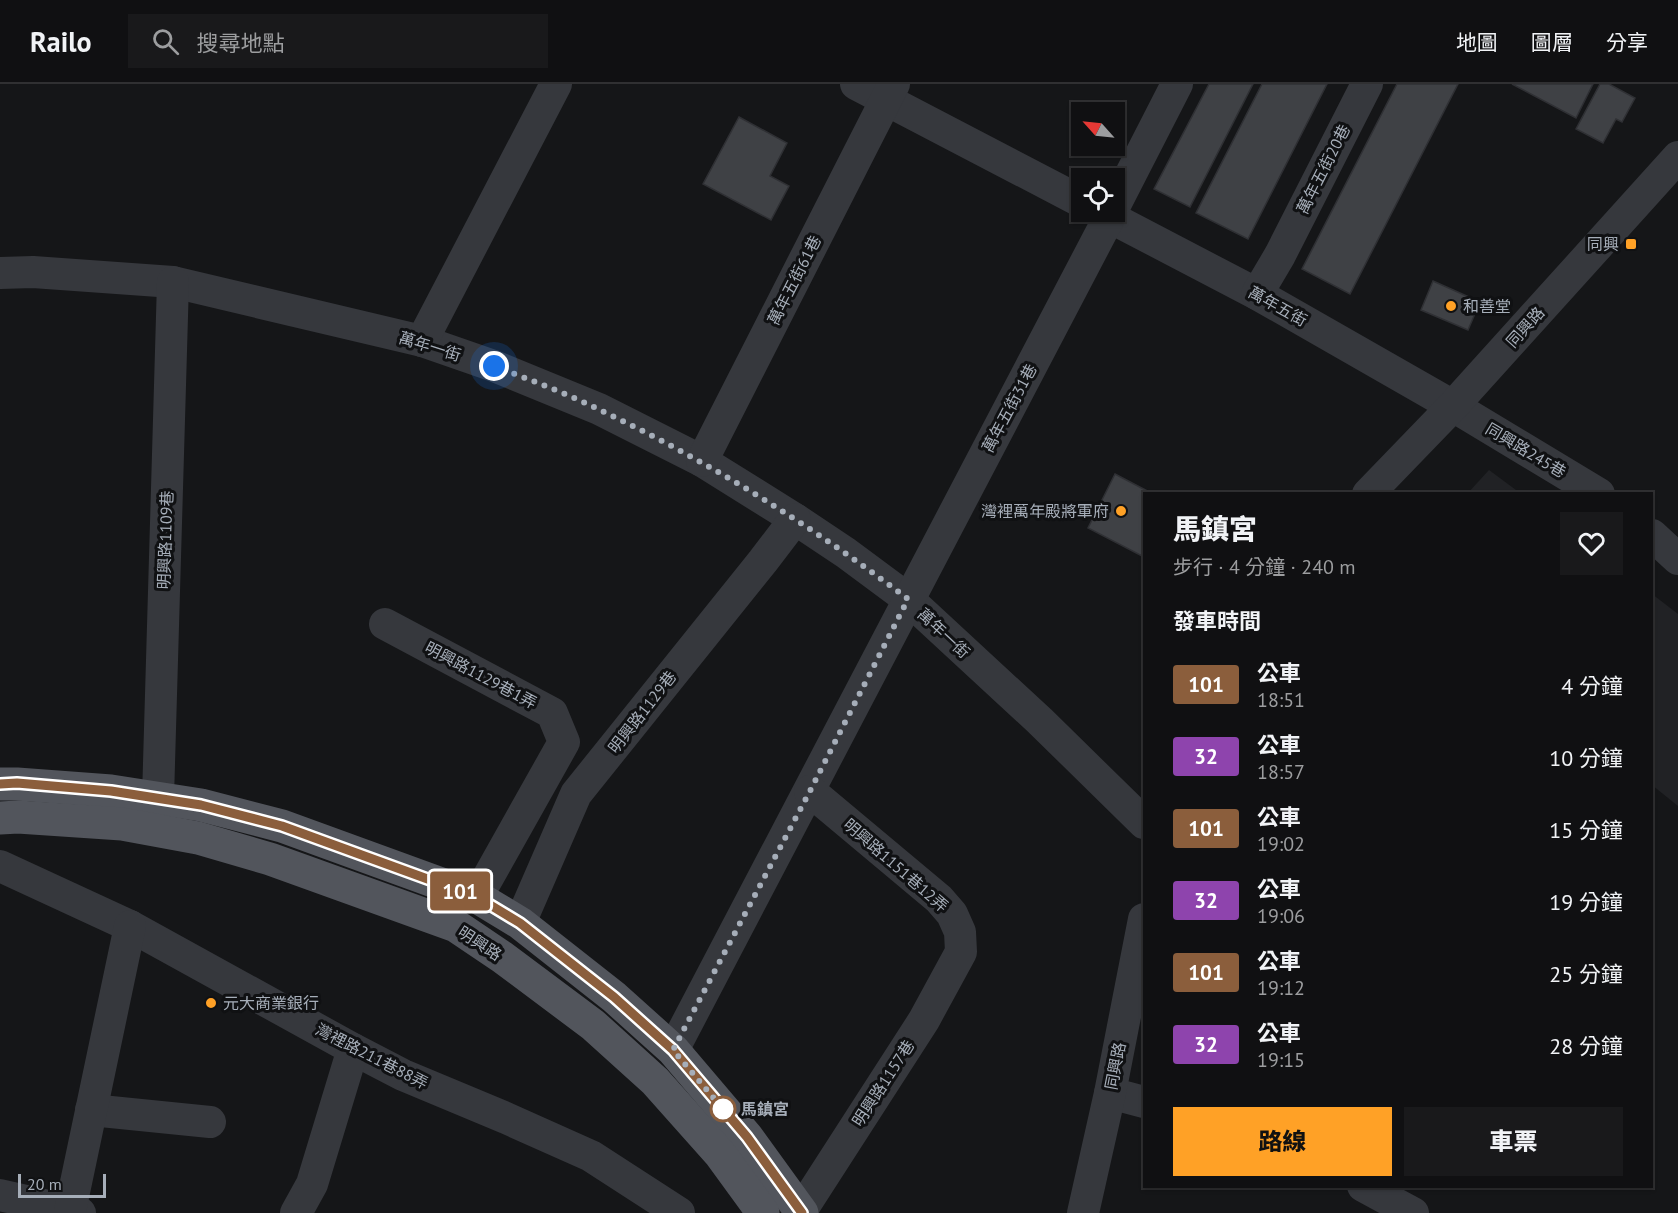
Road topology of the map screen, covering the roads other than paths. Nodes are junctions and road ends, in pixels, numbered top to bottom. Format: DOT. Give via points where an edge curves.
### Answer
graph roads {
  1 [pos="556,84"];
  2 [pos="856,84"];
  3 [pos="1177,84"];
  4 [pos="1367,84"];
  5 [pos="890,92"];
  6 [pos="1678,158"];
  7 [pos="1125,182"];
  8 [pos="1071,196"];
  9 [pos="1125,221"];
  10 [pos="1104,222"];
  11 [pos="0,273"];
  12 [pos="172,282"];
  13 [pos="1257,294"];
  14 [pos="422,342"];
  15 [pos="1453,406"];
  16 [pos="702,461"];
  17 [pos="1370,492"];
  18 [pos="1596,492"];
  19 [pos="795,519"];
  20 [pos="1653,536"];
  21 [pos="1678,558"];
  22 [pos="908,599"];
  23 [pos="385,624"];
  24 [pos="0,784"];
  25 [pos="810,791"];
  26 [pos="158,798"];
  27 [pos="0,818"];
  28 [pos="1143,822"];
  29 [pos="0,866"];
  30 [pos="477,897"];
  31 [pos="520,923"];
  32 [pos="1143,924"];
  33 [pos="130,926"];
  34 [pos="961,952"];
  35 [pos="353,1049"];
  36 [pos="673,1050"];
  37 [pos="1110,1093"];
  38 [pos="1143,1102"];
  39 [pos="91,1110"];
  40 [pos="210,1122"];
  41 [pos="1367,1188"];
  42 [pos="0,1195"];
  43 [pos="75,1212"];
  44 [pos="801,1212"];
  45 [pos="296,1213"];
  46 [pos="679,1213"];
  47 [pos="763,1213"];
  48 [pos="1083,1213"];
  49 [pos="1413,1213"];
  1 -- 14 [label="street"];
  2 -- 5 [label="street"];
  3 -- 7 [label="street, 萬年五街31巷"];
  4 -- 13 [label="street, 萬年五街20巷"];
  5 -- 8 [label="street"];
  5 -- 16 [label="street, 萬年五街61巷"];
  6 -- 15 [label="street, 同興路"];
  9 -- 13 [label="street, 萬年五街"];
  10 -- 22 [label="street, 萬年五街31巷"];
  11 -- 12 [label="street, 萬年一街"];
  12 -- 14 [label="street, 萬年一街"];
  12 -- 26 [label="street, 明興路1109巷"];
  13 -- 15 [label="street, 萬年五街"];
  14 -- 16 [label="street, 萬年一街" via="494,366 599,409"];
  15 -- 17 [label="street, 同興路"];
  15 -- 18 [label="street, 同興路245巷"];
  16 -- 19 [label="street, 萬年一街"];
  19 -- 22 [label="street, 萬年一街"];
  19 -- 31 [label="street, 明興路1129巷" via="576,794"];
  20 -- 21 [label="street"];
  22 -- 25 [label="street, 萬年五街31巷"];
  22 -- 28 [label="street, 萬年一街"];
  23 -- 30 [label="street, 明興路1129巷1弄" via="552,713 564,742"];
  24 -- 26 [label="main road"];
  25 -- 34 [label="street, 明興路1151巷12弄" via="939,899 960,932"];
  25 -- 36 [label="street, 萬年五街31巷"];
  26 -- 30 [label="main road" via="282,826"];
  27 -- 47 [label="main road, 明興路" via="122,824 198,838 270,859 456,926 593,1024 655,1081 720,1154"];
  29 -- 33 [label="street, 灣裡路211巷88弄"];
  30 -- 31 [label="main road"];
  31 -- 36 [label="main road" via="614,997"];
  32 -- 37 [label="street, 同興路"];
  33 -- 35 [label="street, 灣裡路211巷88弄"];
  33 -- 39 [label="street"];
  34 -- 44 [label="street, 明興路1157巷" via="924,1020"];
  35 -- 45 [label="street" via="312,1184"];
  35 -- 46 [label="street, 灣裡路211巷88弄" via="403,1075 591,1156"];
  36 -- 44 [label="main road" via="747,1137"];
  37 -- 38 [label="street"];
  37 -- 48 [label="street, 同興路"];
  39 -- 40 [label="street"];
  39 -- 43 [label="street"];
  41 -- 49 [label="street"];
  42 -- 43 [label="street"];
}
